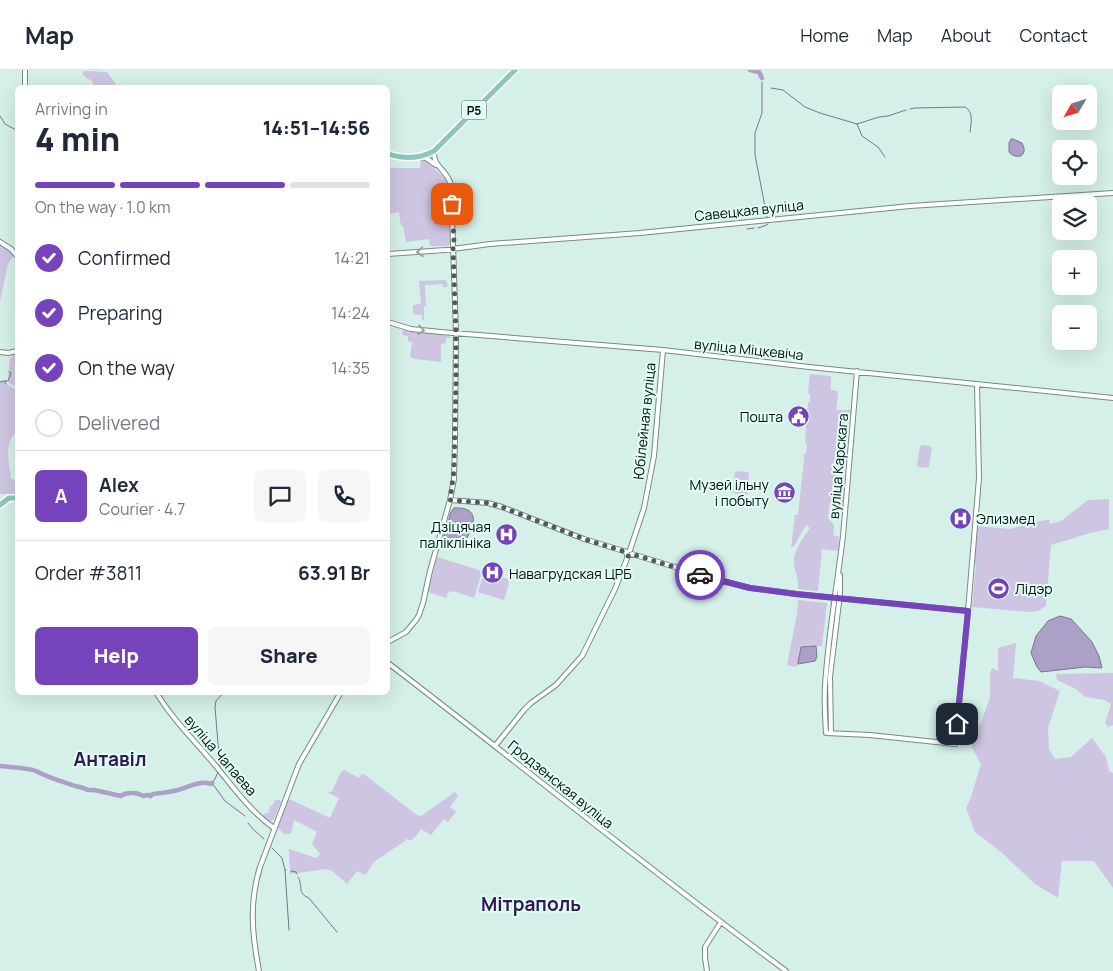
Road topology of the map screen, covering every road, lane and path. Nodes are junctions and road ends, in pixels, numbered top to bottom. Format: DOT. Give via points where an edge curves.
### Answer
graph roads {
  1 [pos="25,70"];
  2 [pos="515,70"];
  3 [pos="24,85"];
  4 [pos="434,151"];
  5 [pos="390,155"];
  6 [pos="418,157"];
  7 [pos="438,166"];
  8 [pos="1113,193"];
  9 [pos="0,242"];
  10 [pos="453,248"];
  11 [pos="15,254"];
  12 [pos="390,254"];
  13 [pos="390,323"];
  14 [pos="456,334"];
  15 [pos="663,350"];
  16 [pos="15,351"];
  17 [pos="0,352"];
  18 [pos="858,371"];
  19 [pos="977,384"];
  20 [pos="1111,398"];
  21 [pos="15,498"];
  22 [pos="450,500"];
  23 [pos="0,505"];
  24 [pos="629,553"];
  25 [pos="837,598"];
  26 [pos="968,611"];
  27 [pos="390,641"];
  28 [pos="390,665"];
  29 [pos="158,695"];
  30 [pos="339,695"];
  31 [pos="495,746"];
  32 [pos="274,828"];
  33 [pos="721,922"];
  34 [pos="259,971"];
  35 [pos="707,971"];
  36 [pos="786,971"];
  1 -- 3 [label="street"];
  2 -- 4 [label="main road, Р5"];
  4 -- 6 [label="main road, Р5"];
  4 -- 7 [label="street"];
  5 -- 6 [label="main road, Р5"];
  6 -- 7 [label="street"];
  7 -- 10 [label="street" via="451,185"];
  8 -- 10 [label="street, Савецкая вуліца" via="910,206"];
  9 -- 11 [label="street"];
  10 -- 12 [label="street, Савецкая вуліца, one-way"];
  10 -- 14 [label="street"];
  13 -- 14 [label="street, вуліца Міцкевіча, one-way" via="411,329"];
  14 -- 15 [label="street, вуліца Міцкевіча"];
  14 -- 22 [label="street" via="455,463"];
  15 -- 18 [label="street, вуліца Міцкевіча"];
  15 -- 24 [label="street, Юбілейная вуліца" via="654,460 644,508"];
  16 -- 17 [label="street"];
  18 -- 19 [label="street, вуліца Міцкевіча"];
  18 -- 25 [label="street, вуліца Карскага"];
  19 -- 20 [label="street, вуліца Міцкевіча"];
  19 -- 26 [label="street" via="979,478"];
  21 -- 23 [label="main road" via="9,498"];
  22 -- 24 [label="street" via="502,507"];
  22 -- 27 [label="street" via="416,620 406,632"];
  24 -- 25 [label="street" via="750,588"];
  24 -- 31 [label="street, Юбілейная вуліца" via="582,656 556,685 524,710"];
  25 -- 26 [label="street"];
  25 -- 26 [label="street, вуліца Карскага" via="825,687 828,733 955,744"];
  28 -- 31 [label="street, Гродзенская вуліца"];
  29 -- 32 [label="street, вуліца Чапаева" via="234,788"];
  30 -- 32 [label="street" via="299,764"];
  31 -- 33 [label="street, Гродзенская вуліца"];
  32 -- 34 [label="street" via="253,899 252,925"];
  33 -- 35 [label="street" via="705,947"];
  33 -- 36 [label="street, Гродзенская вуліца"];
}
